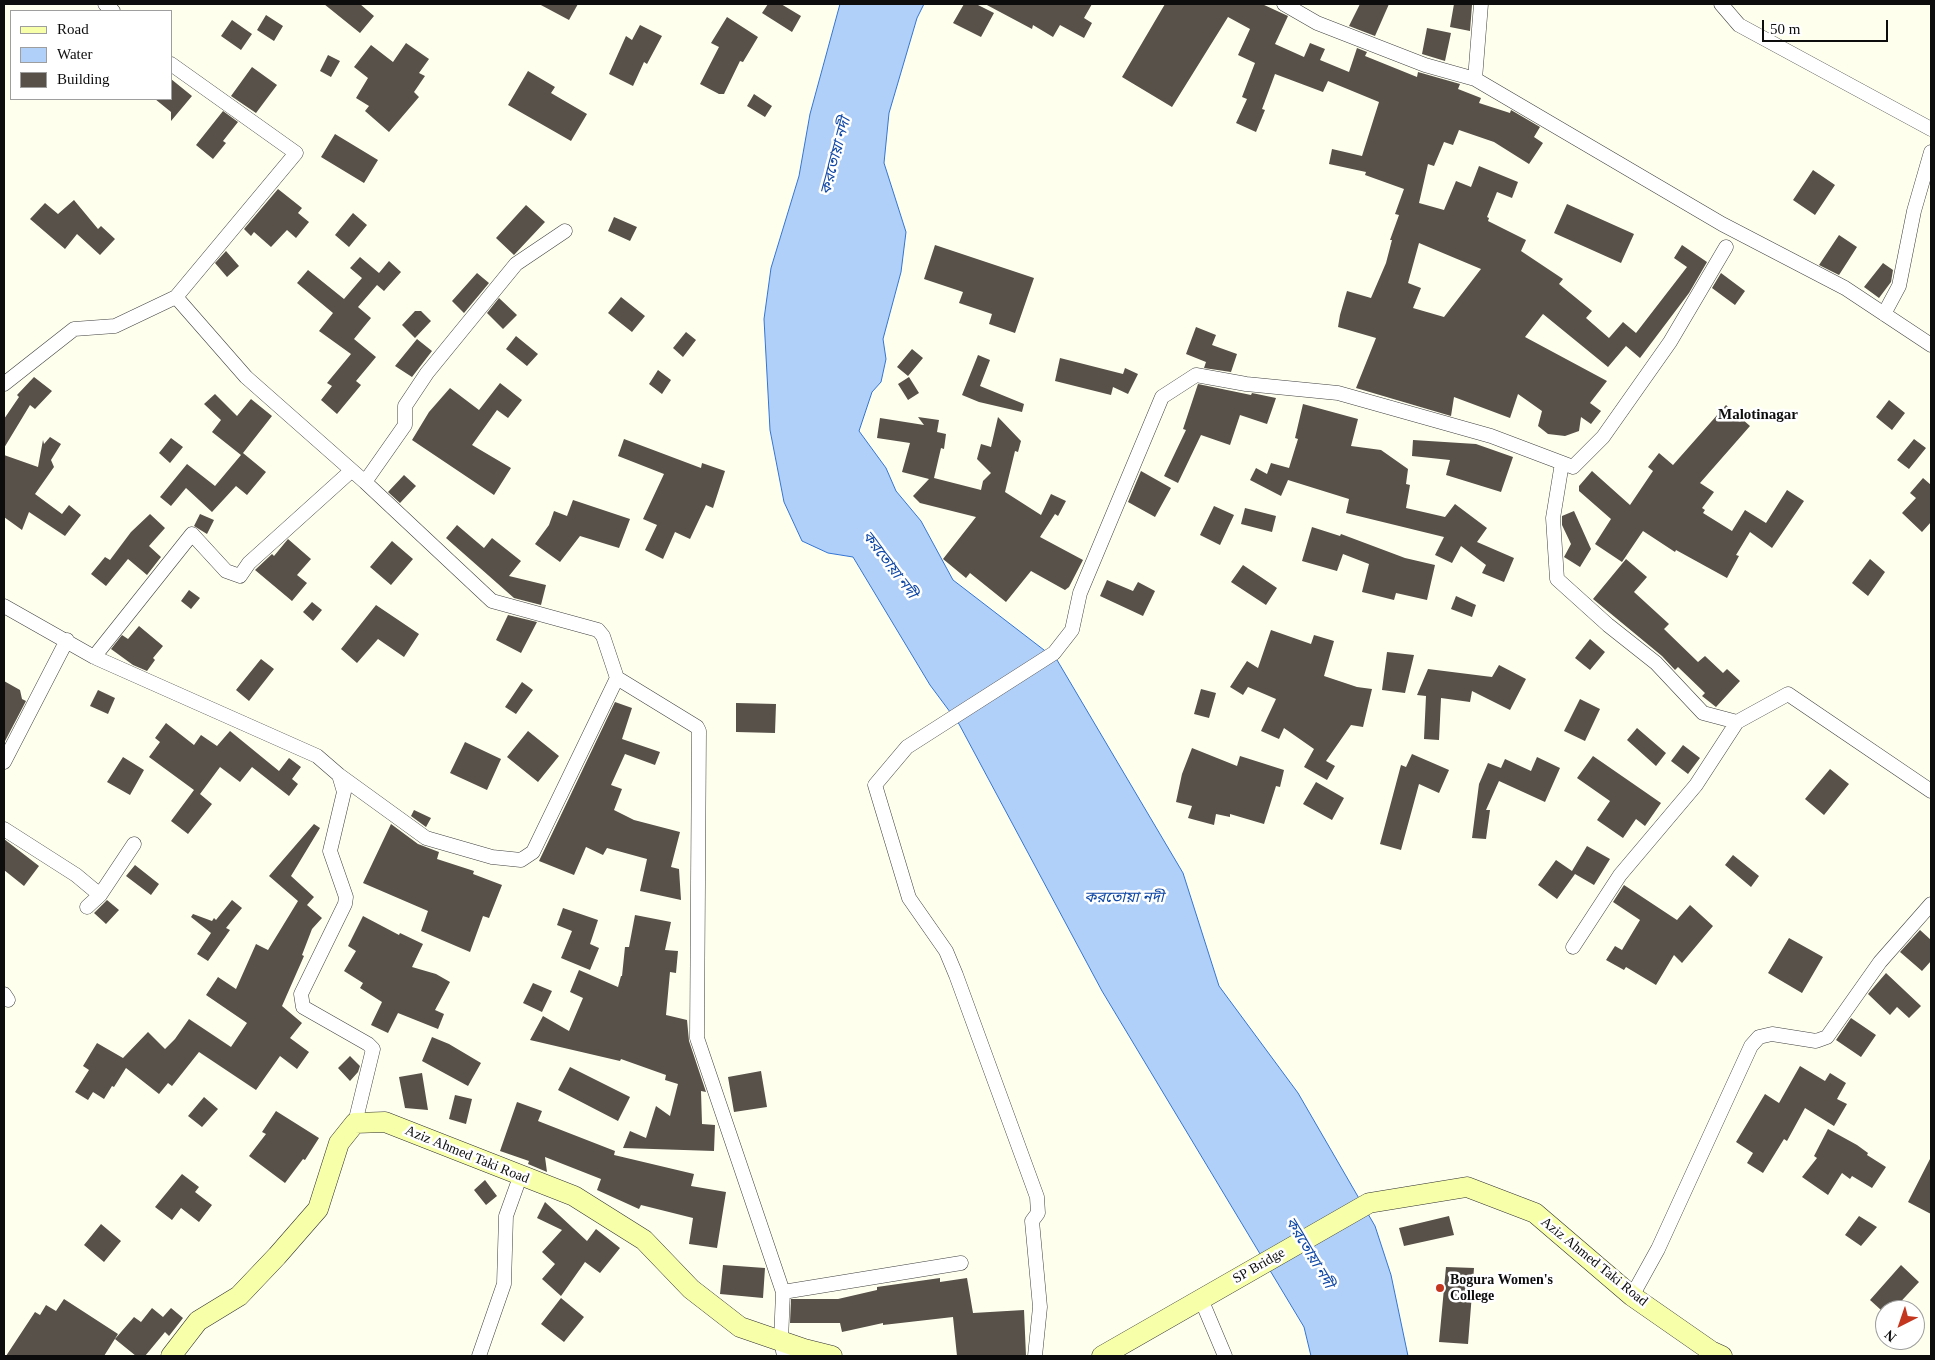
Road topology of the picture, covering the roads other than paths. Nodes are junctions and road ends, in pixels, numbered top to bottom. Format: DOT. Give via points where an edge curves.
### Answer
graph roads {
  1 [pos="1284,4"];
  2 [pos="1482,4"];
  3 [pos="1721,4"];
  4 [pos="172,65"];
  5 [pos="1475,79"];
  6 [pos="1931,129"];
  7 [pos="1931,152"];
  8 [pos="565,231"];
  9 [pos="1726,247"];
  10 [pos="176,297"];
  11 [pos="1884,314"];
  12 [pos="1931,345"];
  13 [pos="4,384"];
  14 [pos="1562,463"];
  15 [pos="351,471"];
  16 [pos="365,482"];
  17 [pos="4,606"];
  18 [pos="67,640"];
  19 [pos="94,657"];
  20 [pos="617,678"];
  21 [pos="1737,722"];
  22 [pos="4,762"];
  23 [pos="339,776"];
  24 [pos="1931,790"];
  25 [pos="4,829"];
  26 [pos="134,844"];
  27 [pos="100,895"];
  28 [pos="1931,904"];
  29 [pos="87,907"];
  30 [pos="1573,947"];
  31 [pos="355,1123"];
  32 [pos="520,1177"];
  33 [pos="1368,1203"];
  34 [pos="961,1263"];
  35 [pos="783,1292"];
  36 [pos="1632,1296"];
  37 [pos="1201,1299"];
  38 [pos="783,1349"];
  39 [pos="171,1356"];
  40 [pos="479,1356"];
  41 [pos="832,1356"];
  42 [pos="1035,1356"];
  43 [pos="1102,1356"];
  44 [pos="1225,1356"];
  45 [pos="1722,1356"];
  1 -- 5 [label="street" via="1317,23 1425,65"];
  2 -- 5 [label="street"];
  3 -- 6 [label="street" via="1739,25"];
  4 -- 10 [label="street" via="296,153"];
  5 -- 11 [label="street" via="1722,224 1845,288"];
  7 -- 11 [label="street" via="1898,286"];
  8 -- 16 [label="street" via="516,264 427,373 405,406 405,425"];
  9 -- 14 [label="street" via="1670,342 1603,437 1573,467"];
  10 -- 13 [label="street" via="115,326 74,330"];
  10 -- 15 [label="street" via="246,378"];
  11 -- 12 [label="street"];
  14 -- 21 [label="street" via="1553,518 1557,579 1656,663 1703,713"];
  14 -- 42 [label="street" via="1491,436 1338,393 1246,384 1196,375 1162,397 1080,593 1072,630 1054,654 907,748 875,785 909,898 946,951 1037,1197 1038,1213 1032,1221 1040,1306"];
  15 -- 16 [label="street"];
  15 -- 19 [label="street" via="249,563 240,576 226,571 192,534"];
  16 -- 20 [label="street" via="492,601 598,630"];
  17 -- 18 [label="street"];
  18 -- 19 [label="street"];
  18 -- 22 [label="street"];
  19 -- 23 [label="street" via="317,756"];
  20 -- 23 [label="street" via="534,852 522,860 492,857 426,838"];
  20 -- 35 [label="street" via="699,731 697,1038"];
  21 -- 24 [label="street" via="1788,694"];
  21 -- 30 [label="street" via="1696,785 1620,875"];
  23 -- 31 [label="street" via="344,792 330,852 346,897 301,994 303,1006 373,1049"];
  25 -- 27 [label="street" via="76,875"];
  26 -- 27 [label="street"];
  27 -- 29 [label="street"];
  28 -- 36 [label="street" via="1880,962 1827,1037 1816,1041 1772,1034 1759,1037 1751,1046 1658,1249"];
  31 -- 32 [label="street, Aziz Ahmed Taki Road" via="385,1122"];
  31 -- 39 [label="street" via="339,1143 318,1209 239,1296 198,1321"];
  32 -- 38 [label="street, Aziz Ahmed Taki Road" via="574,1196 644,1240 691,1288 740,1327"];
  32 -- 40 [label="street" via="506,1216 504,1284"];
  33 -- 36 [label="street, Aziz Ahmed Taki Road" via="1468,1187 1535,1213"];
  33 -- 37 [label="street, SP Bridge"];
  34 -- 35 [label="street"];
  35 -- 38 [label="street"];
  36 -- 45 [label="street, Aziz Ahmed Taki Road"];
  37 -- 43 [label="street"];
  37 -- 44 [label="street"];
  38 -- 41 [label="street, Aziz Ahmed Taki Road"];
}
